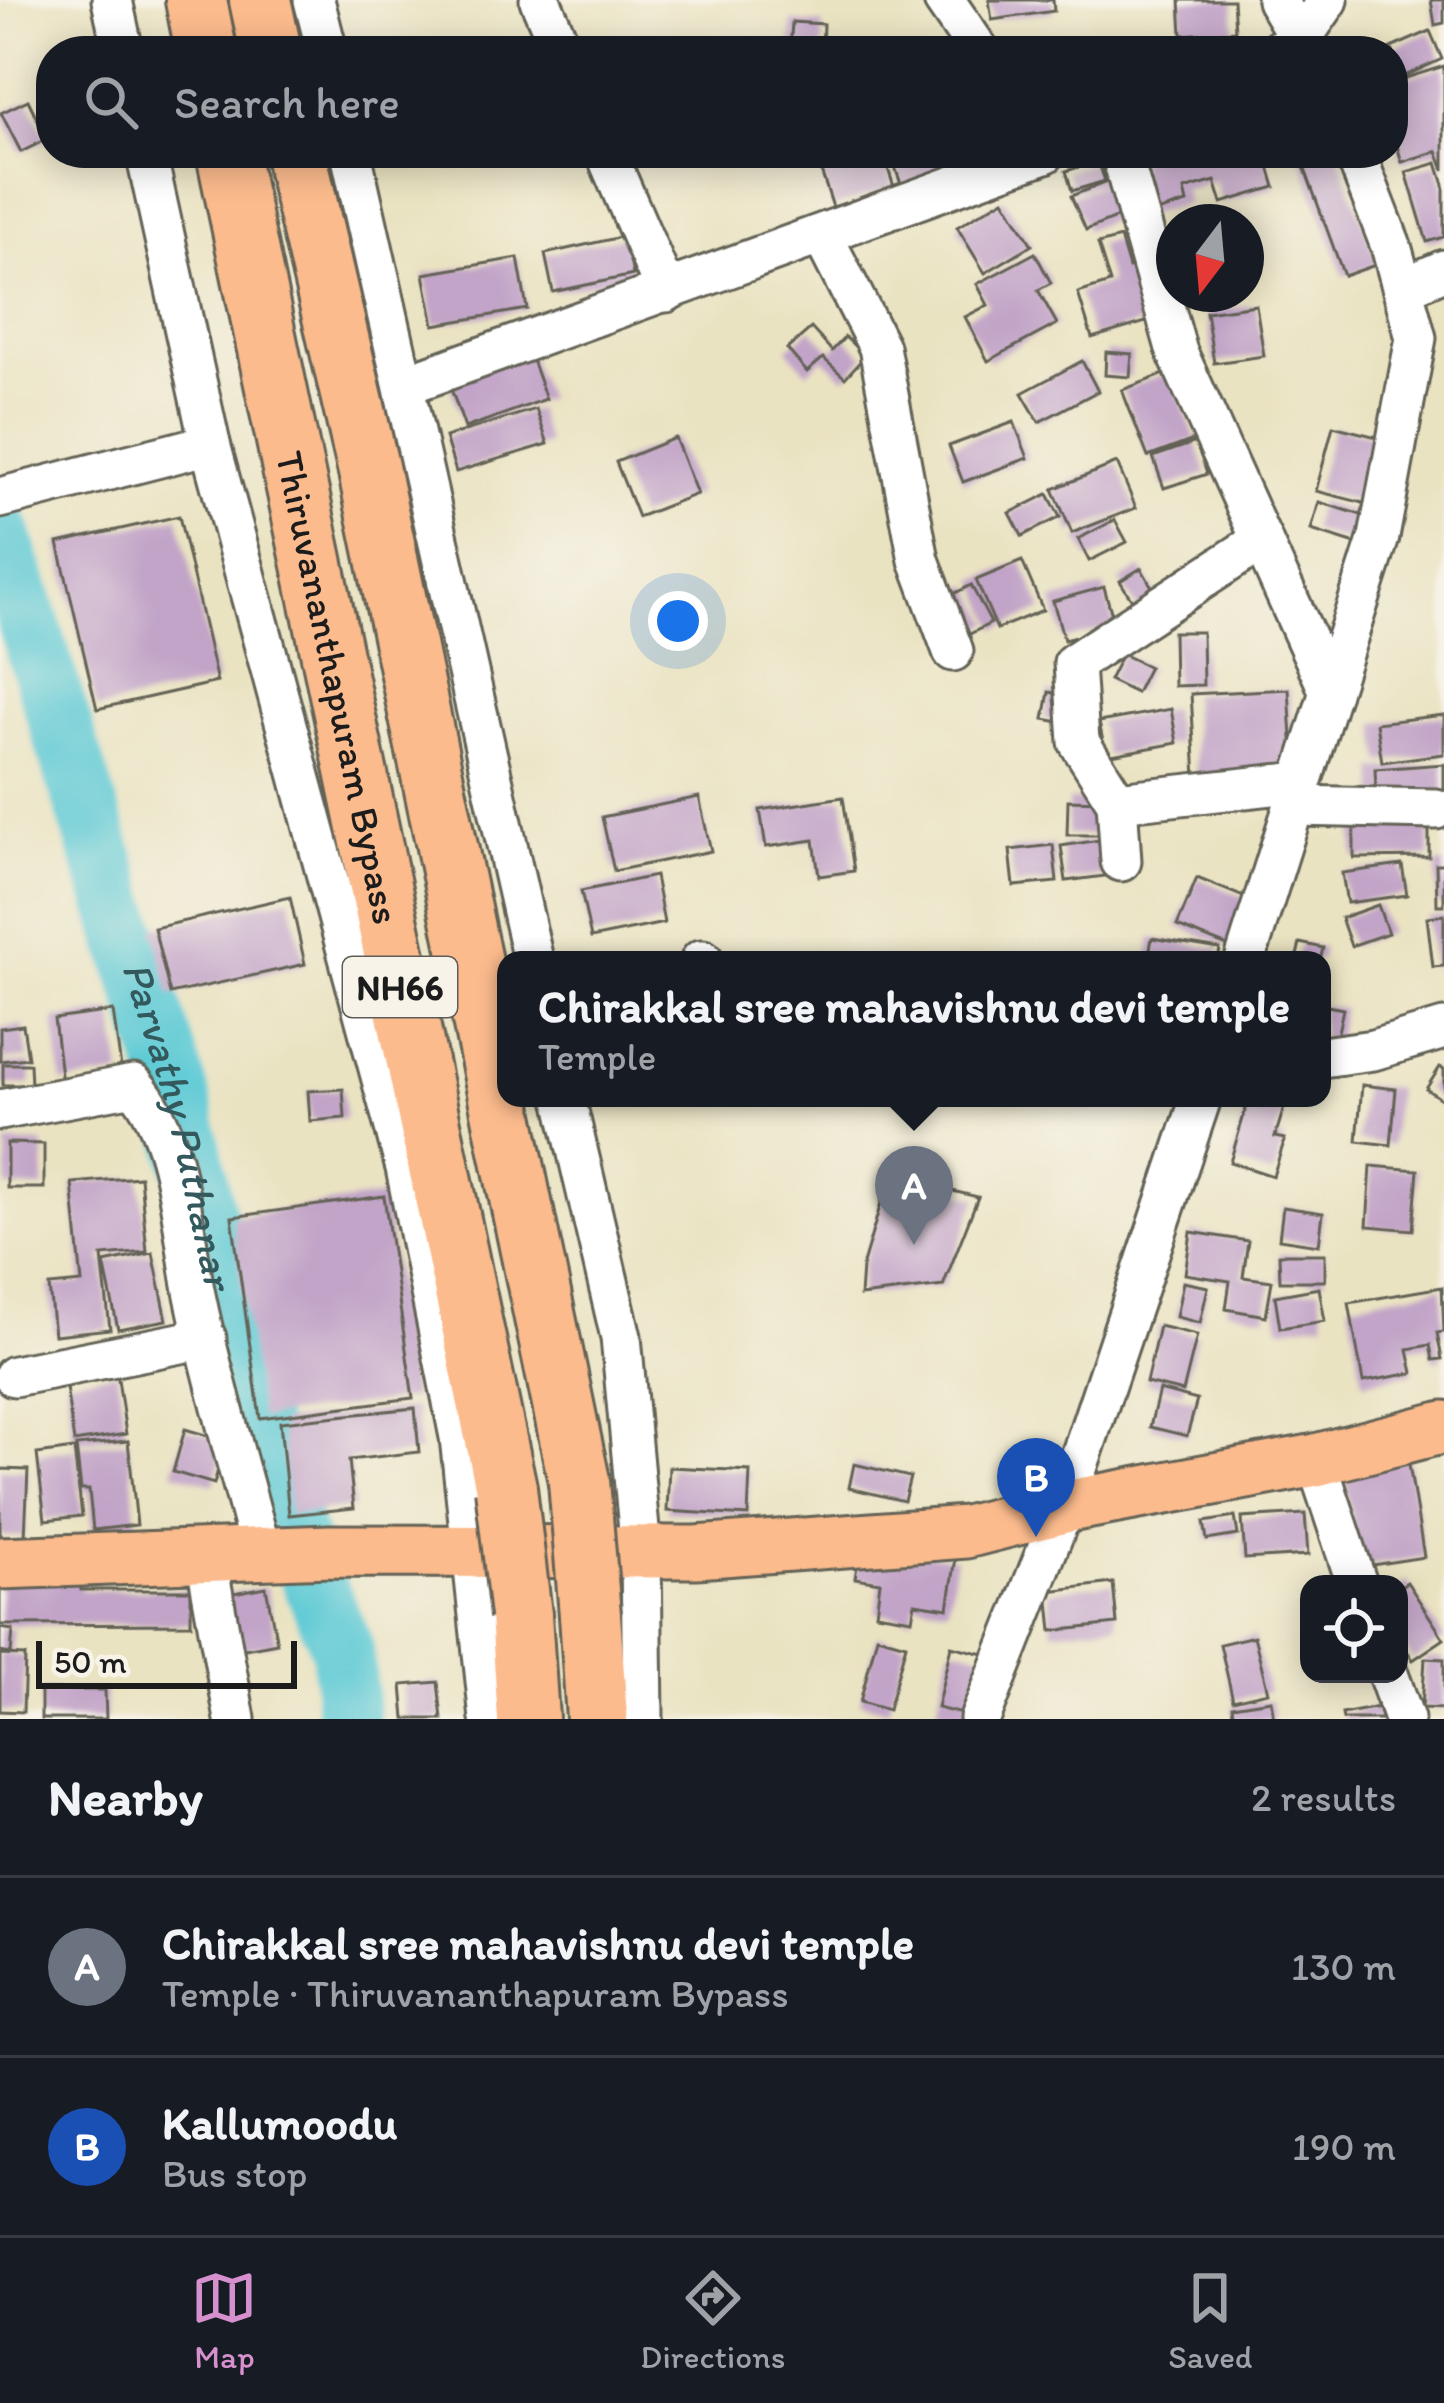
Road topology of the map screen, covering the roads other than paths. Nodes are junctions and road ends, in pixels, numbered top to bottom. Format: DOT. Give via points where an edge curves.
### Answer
graph roads {
  1 [pos="112,0"];
  2 [pos="196,0"];
  3 [pos="260,0"];
  4 [pos="314,0"];
  5 [pos="540,0"];
  6 [pos="944,0"];
  7 [pos="1276,0"];
  8 [pos="1328,0"];
  9 [pos="120,36"];
  10 [pos="203,36"];
  11 [pos="268,36"];
  12 [pos="322,36"];
  13 [pos="556,36"];
  14 [pos="969,36"];
  15 [pos="1291,36"];
  16 [pos="1303,36"];
  17 [pos="149,168"];
  18 [pos="230,168"];
  19 [pos="298,168"];
  20 [pos="354,168"];
  21 [pos="612,168"];
  22 [pos="1004,168"];
  23 [pos="1125,168"];
  24 [pos="1360,168"];
  25 [pos="822,235"];
  26 [pos="1444,270"];
  27 [pos="1402,288"];
  28 [pos="666,292"];
  29 [pos="1430,339"];
  30 [pos="405,385"];
  31 [pos="210,444"];
  32 [pos="6,496"];
  33 [pos="1262,540"];
  34 [pos="953,651"];
  35 [pos="1330,692"];
  36 [pos="1298,794"];
  37 [pos="1117,802"];
  38 [pos="1436,809"];
  39 [pos="1120,861"];
  40 [pos="530,951"];
  41 [pos="1248,951"];
  42 [pos="1444,1029"];
  43 [pos="1331,1057"];
  44 [pos="497,1087"];
  45 [pos="501,1107"];
  46 [pos="567,1107"];
  47 [pos="1198,1107"];
  48 [pos="0,1110"];
  49 [pos="206,1338"];
  50 [pos="14,1376"];
  51 [pos="1444,1427"];
  52 [pos="1316,1460"];
  53 [pos="1064,1508"];
  54 [pos="641,1551"];
  55 [pos="292,1554"];
  56 [pos="475,1554"];
  57 [pos="206,1557"];
  58 [pos="0,1563"];
  59 [pos="1354,1575"];
  60 [pos="1391,1683"];
  61 [pos="235,1719"];
  62 [pos="490,1719"];
  63 [pos="528,1719"];
  64 [pos="597,1719"];
  65 [pos="644,1719"];
  66 [pos="980,1719"];
  67 [pos="1404,1719"];
  1 -- 9 [label="street"];
  2 -- 10 [label="highway"];
  3 -- 11 [label="highway"];
  4 -- 12 [label="street"];
  5 -- 13 [label="street"];
  6 -- 14 [label="street"];
  7 -- 15 [label="street"];
  8 -- 16 [label="street"];
  17 -- 31 [label="street"];
  18 -- 63 [label="highway, Thiruvananthapuram Bypass / NH66, bridge" via="506,1489"];
  19 -- 44 [label="highway, Thiruvananthapuram Bypass / NH66, bridge"];
  20 -- 30 [label="street"];
  21 -- 28 [label="street"];
  22 -- 25 [label="street"];
  23 -- 33 [label="street" via="1177,352"];
  24 -- 27 [label="street"];
  25 -- 28 [label="street"];
  25 -- 34 [label="street" via="879,347 920,560"];
  26 -- 27 [label="street"];
  27 -- 29 [label="street"];
  28 -- 30 [label="street"];
  29 -- 35 [label="street"];
  30 -- 40 [label="street"];
  31 -- 32 [label="street"];
  31 -- 56 [label="street" via="406,1168"];
  33 -- 35 [label="street"];
  33 -- 37 [label="street" via="1074,663 1079,742"];
  35 -- 36 [label="street"];
  36 -- 37 [label="street"];
  36 -- 38 [label="street"];
  36 -- 41 [label="street"];
  37 -- 39 [label="street"];
  42 -- 43 [label="street"];
  45 -- 64 [label="highway, Thiruvananthapuram Bypass / NH66, bridge" via="579,1481"];
  46 -- 54 [label="street" via="621,1337"];
  47 -- 53 [label="street"];
  48 -- 49 [label="street" via="134,1085 153,1108 174,1176"];
  49 -- 50 [label="street"];
  49 -- 55 [label="street"];
  51 -- 52 [label="main road"];
  52 -- 53 [label="main road"];
  52 -- 59 [label="street"];
  53 -- 54 [label="main road" via="966,1532"];
  53 -- 66 [label="street"];
  54 -- 56 [label="main road"];
  54 -- 65 [label="street"];
  55 -- 56 [label="main road"];
  55 -- 57 [label="main road"];
  56 -- 62 [label="street"];
  57 -- 58 [label="main road"];
  57 -- 61 [label="street"];
  60 -- 67 [label="street"];
}
